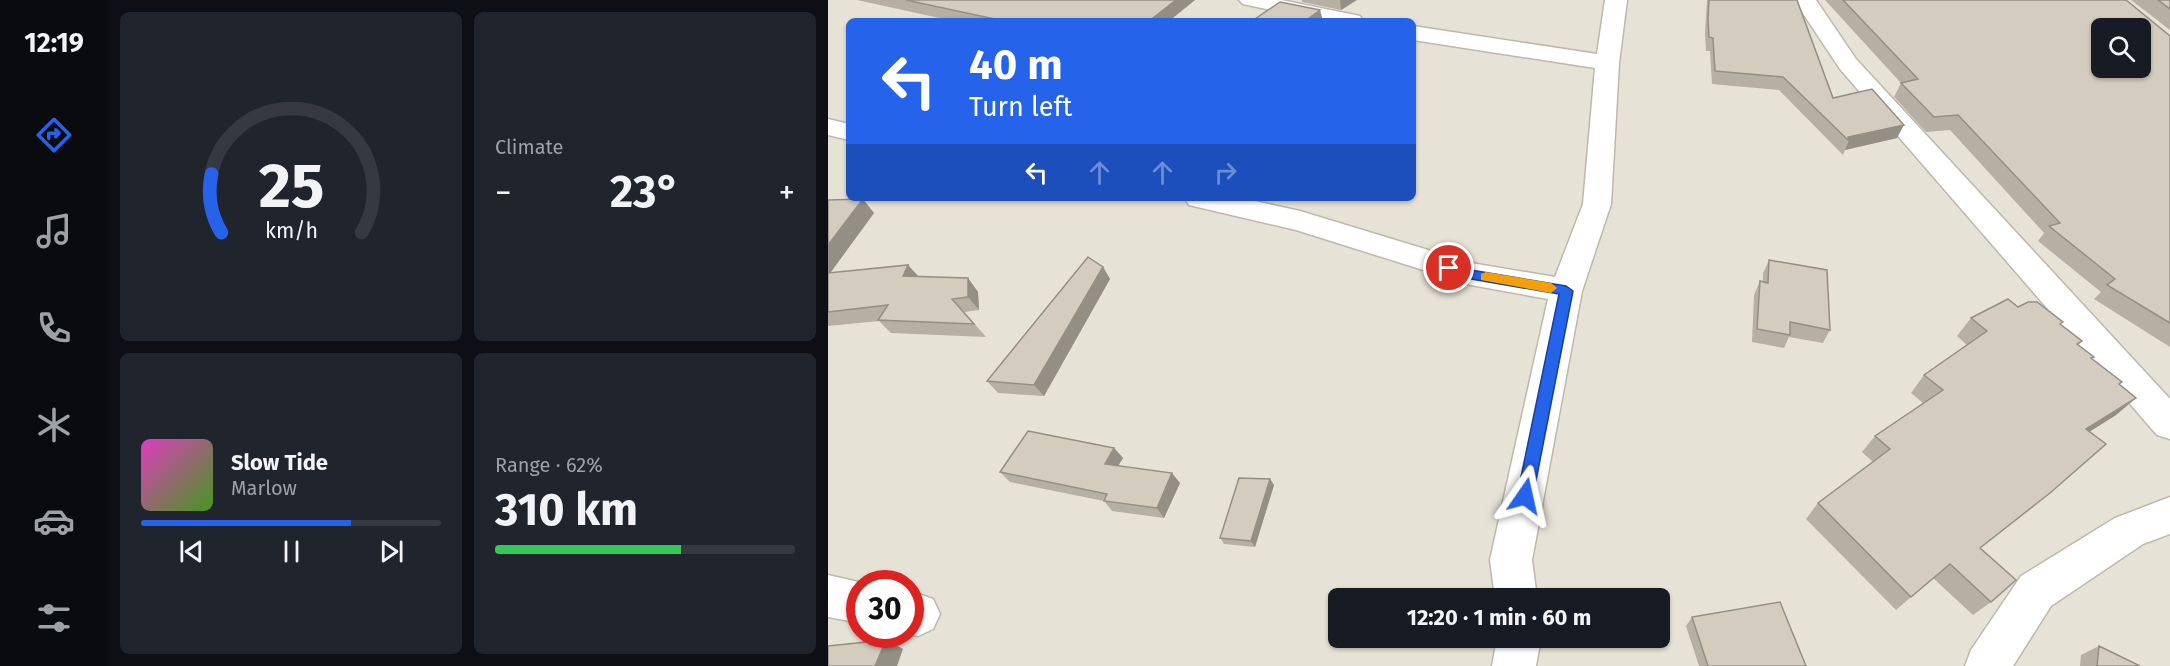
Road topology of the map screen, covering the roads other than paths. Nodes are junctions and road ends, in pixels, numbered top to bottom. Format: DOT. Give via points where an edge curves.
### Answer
graph roads {
  1 [pos="1250,0"];
  2 [pos="1616,0"];
  3 [pos="1805,0"];
  4 [pos="1337,18"];
  5 [pos="1416,33"];
  6 [pos="1607,63"];
  7 [pos="828,127"];
  8 [pos="846,131"];
  9 [pos="1212,201"];
  10 [pos="1566,291"];
  11 [pos="2170,424"];
  12 [pos="2170,515"];
  13 [pos="1515,588"];
  14 [pos="828,596"];
  15 [pos="846,599"];
  16 [pos="1517,648"];
  17 [pos="1514,666"];
  18 [pos="1987,666"];
  1 -- 4 [label="street"];
  2 -- 6 [label="street"];
  3 -- 11 [label="street" via="1848,64"];
  5 -- 6 [label="street"];
  6 -- 10 [label="street" via="1597,204"];
  7 -- 8 [label="street"];
  9 -- 10 [label="street" via="1300,221 1471,274"];
  10 -- 13 [label="street" via="1511,560"];
  12 -- 18 [label="street" via="2129,531 2036,591"];
  14 -- 15 [label="street"];
  16 -- 17 [label="street"];
}
